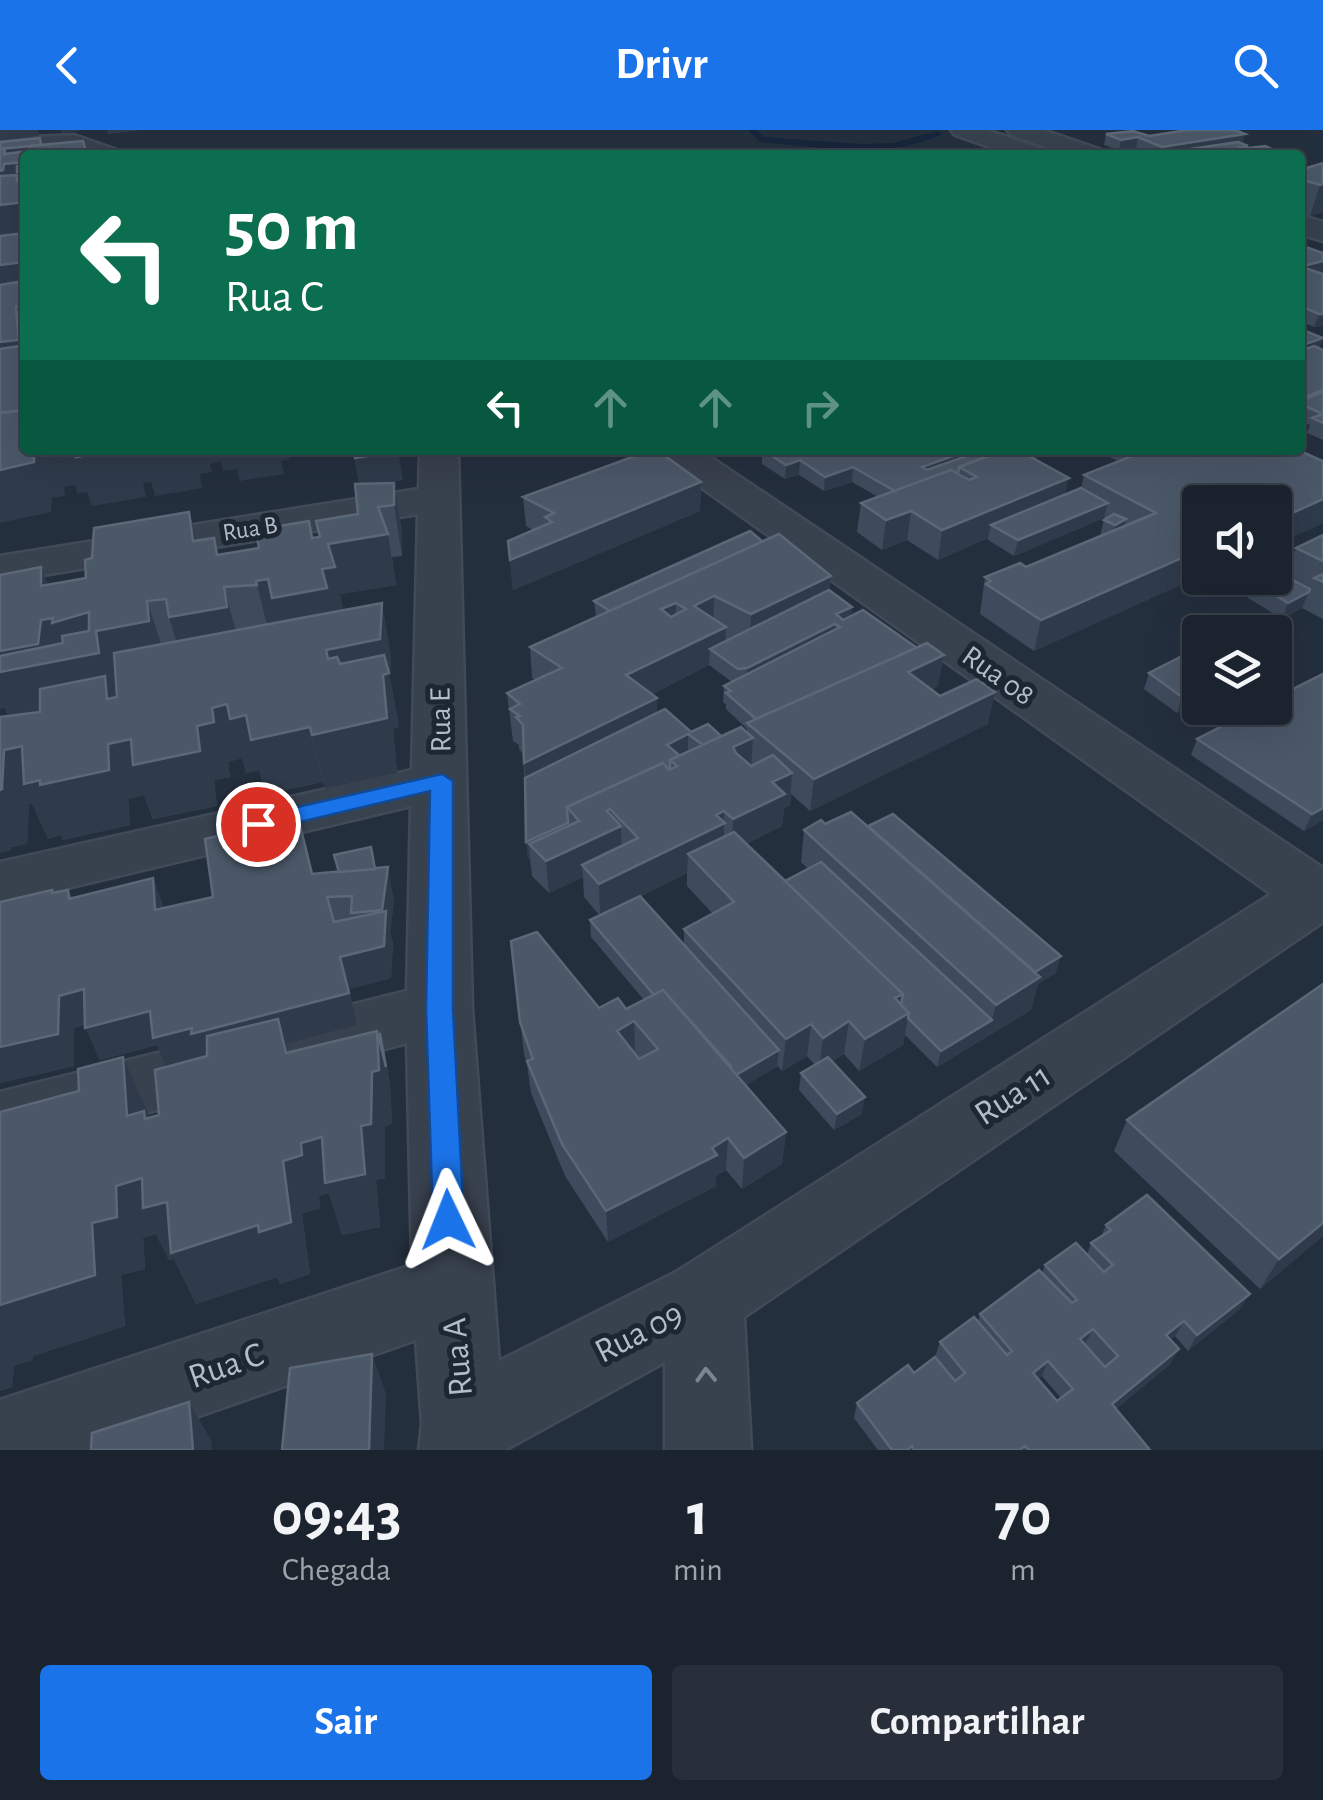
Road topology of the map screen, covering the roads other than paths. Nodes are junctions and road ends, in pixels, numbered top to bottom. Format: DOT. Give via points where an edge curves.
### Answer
graph roads {
  1 [pos="964,130"];
  2 [pos="1019,130"];
  3 [pos="57,137"];
  4 [pos="0,146"];
  5 [pos="94,150"];
  6 [pos="1022,150"];
  7 [pos="1079,150"];
  8 [pos="681,455"];
  9 [pos="440,474"];
  10 [pos="0,569"];
  11 [pos="442,781"];
  12 [pos="0,883"];
  13 [pos="1320,895"];
  14 [pos="439,1009"];
  15 [pos="0,1122"];
  16 [pos="452,1290"];
  17 [pos="704,1299"];
  18 [pos="463,1437"];
  19 [pos="0,1443"];
  20 [pos="708,1450"];
  1 -- 6 [label="street"];
  2 -- 7 [label="street"];
  3 -- 4 [label="street"];
  3 -- 5 [label="street"];
  8 -- 13 [label="street, Rua 08"];
  9 -- 10 [label="street, Rua B"];
  9 -- 11 [label="street, Rua E"];
  11 -- 12 [label="street"];
  11 -- 14 [label="street, Rua E"];
  13 -- 17 [label="street, Rua 11"];
  14 -- 15 [label="street"];
  14 -- 16 [label="street, Rua E"];
  16 -- 18 [label="street, Rua A"];
  16 -- 19 [label="street, Rua C"];
  17 -- 18 [label="street, Rua 09"];
  20 -- 17 [label="street, Rua 09, one-way"];
}
